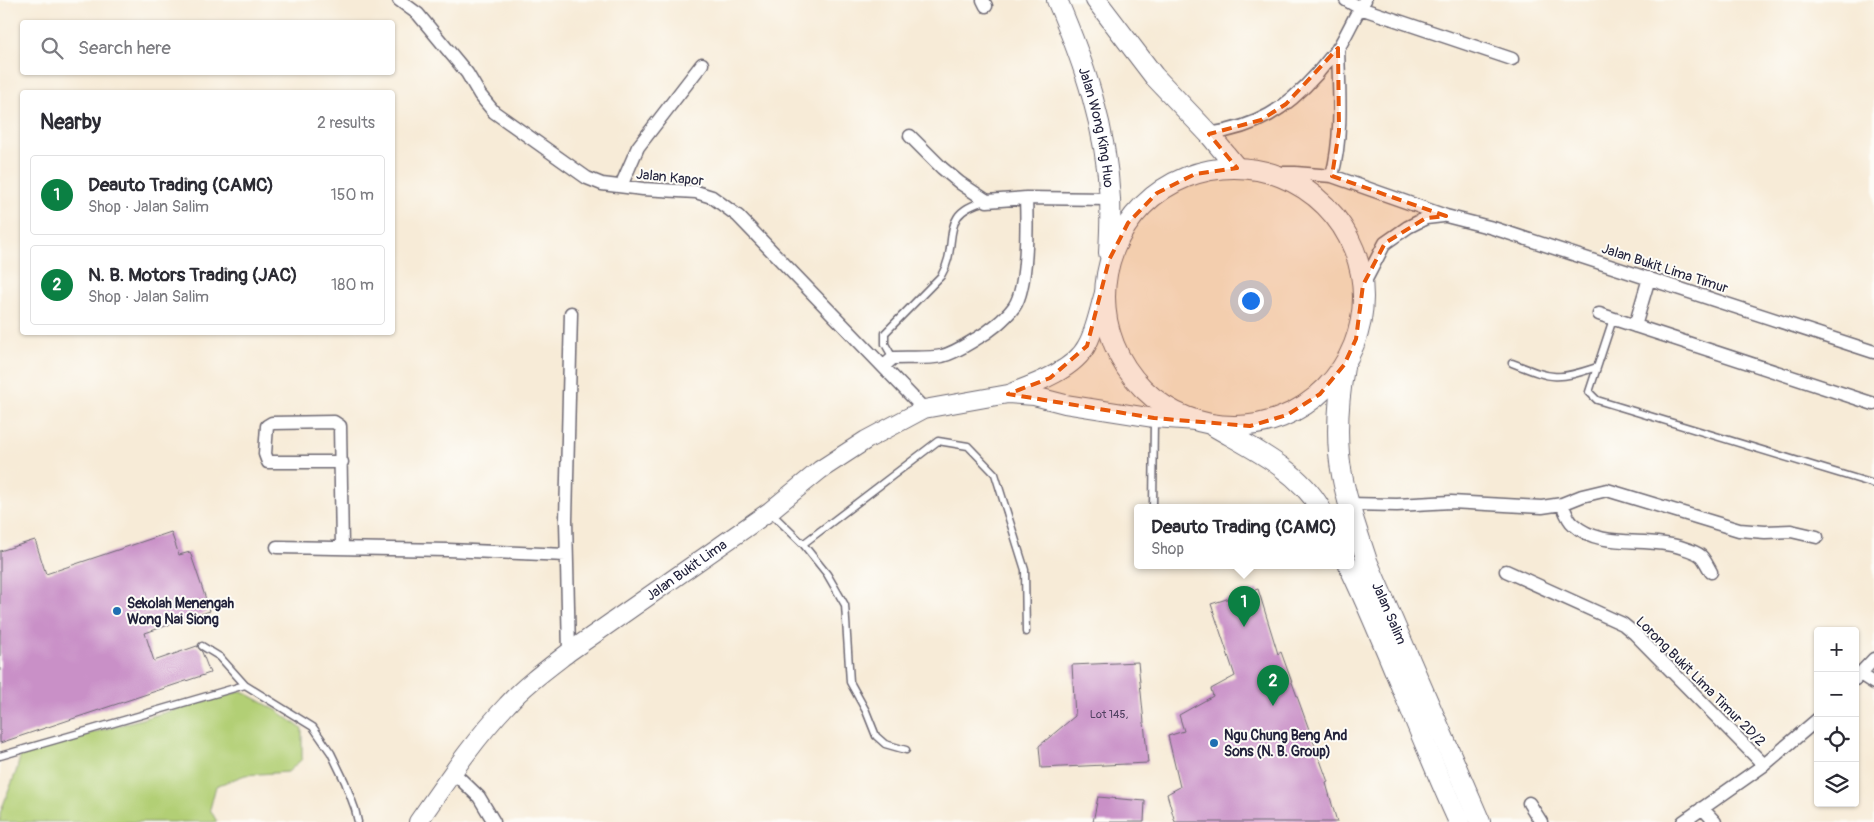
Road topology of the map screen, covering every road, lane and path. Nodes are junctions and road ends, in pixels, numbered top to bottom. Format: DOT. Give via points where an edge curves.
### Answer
graph roads {
  1 [pos="399,0"];
  2 [pos="1057,0"];
  3 [pos="1096,0"];
  4 [pos="1346,0"];
  5 [pos="1363,4"];
  6 [pos="1338,48"];
  7 [pos="1512,59"];
  8 [pos="702,64"];
  9 [pos="1209,134"];
  10 [pos="910,136"];
  11 [pos="1237,168"];
  12 [pos="1269,173"];
  13 [pos="1332,176"];
  14 [pos="621,186"];
  15 [pos="1026,198"];
  16 [pos="1110,199"];
  17 [pos="987,201"];
  18 [pos="1446,216"];
  19 [pos="1109,260"];
  20 [pos="1649,278"];
  21 [pos="1363,285"];
  22 [pos="1104,293"];
  23 [pos="571,313"];
  24 [pos="1599,314"];
  25 [pos="1613,319"];
  26 [pos="1635,326"];
  27 [pos="1874,352"];
  28 [pos="888,362"];
  29 [pos="1512,363"];
  30 [pos="1344,365"];
  31 [pos="1597,367"];
  32 [pos="1008,394"];
  33 [pos="1874,404"];
  34 [pos="924,409"];
  35 [pos="1154,418"];
  36 [pos="1204,423"];
  37 [pos="342,462"];
  38 [pos="1874,484"];
  39 [pos="1153,504"];
  40 [pos="1317,504"];
  41 [pos="1349,504"];
  42 [pos="1354,504"];
  43 [pos="1562,504"];
  44 [pos="770,511"];
  45 [pos="1354,520"];
  46 [pos="1817,537"];
  47 [pos="803,544"];
  48 [pos="277,547"];
  49 [pos="342,547"];
  50 [pos="566,555"];
  51 [pos="1350,569"];
  52 [pos="1506,570"];
  53 [pos="1711,572"];
  54 [pos="1026,632"];
  55 [pos="202,646"];
  56 [pos="569,652"];
  57 [pos="1874,659"];
  58 [pos="1859,675"];
  59 [pos="1859,676"];
  60 [pos="1874,683"];
  61 [pos="245,685"];
  62 [pos="1814,722"];
  63 [pos="906,750"];
  64 [pos="0,756"];
  65 [pos="1764,765"];
  66 [pos="453,772"];
  67 [pos="1529,804"];
  68 [pos="1702,808"];
  69 [pos="358,822"];
  70 [pos="418,822"];
  71 [pos="494,822"];
  72 [pos="1459,822"];
  73 [pos="1480,822"];
  74 [pos="1541,822"];
  75 [pos="1683,822"];
  76 [pos="1715,822"];
  1 -- 14 [label="street, Jalan Kapor" via="418,14 494,112 587,178"];
  2 -- 16 [label="main road, Jalan Wong King Huo" via="1086,71 1099,117"];
  3 -- 9 [label="main road" via="1154,76"];
  4 -- 5 [label="street"];
  5 -- 6 [label="street"];
  5 -- 7 [label="street"];
  6 -- 9 [label="street" via="1286,104 1261,120 1232,131"];
  6 -- 13 [label="street" via="1339,131"];
  8 -- 14 [label="street" via="638,147"];
  9 -- 11 [label="main road"];
  10 -- 17 [label="street" via="960,184"];
  11 -- 12 [label="main road"];
  11 -- 19 [label="main road" via="1195,174 1157,193 1128,223"];
  12 -- 13 [label="street, Jalan Bukit Lima Timur"];
  12 -- 21 [label="main road" via="1297,185 1322,203 1342,227 1356,255"];
  13 -- 18 [label="street, Jalan Bukit Lima Timur"];
  14 -- 28 [label="street, Jalan Kapor" via="696,192 712,197 738,216"];
  15 -- 16 [label="street"];
  15 -- 17 [label="street"];
  15 -- 28 [label="street" via="1024,267 1021,290 1014,306 982,336 942,356"];
  16 -- 19 [label="main road, Jalan Wong King Huo"];
  17 -- 28 [label="lane" via="973,204 956,218 946,268 885,333"];
  18 -- 20 [label="street, Jalan Bukit Lima Timur"];
  18 -- 21 [label="street, Jalan Bukit Lima Timur" via="1426,218 1385,243"];
  19 -- 22 [label="main road"];
  20 -- 26 [label="street"];
  20 -- 27 [label="street, Jalan Bukit Lima Timur"];
  21 -- 30 [label="main road" via="1356,339"];
  22 -- 32 [label="main road" via="1087,346 1082,352 1050,378"];
  22 -- 36 [label="main road" via="1107,327 1119,358 1139,385 1165,407"];
  23 -- 50 [label="street"];
  24 -- 25 [label="street"];
  25 -- 26 [label="street"];
  25 -- 31 [label="lane"];
  26 -- 33 [label="street"];
  28 -- 34 [label="street, Jalan Kapor"];
  29 -- 31 [label="lane" via="1548,377 1562,378"];
  30 -- 36 [label="main road" via="1320,394 1287,415 1250,426"];
  30 -- 41 [label="main road, Jalan Salim" via="1338,400 1338,437 1341,474"];
  31 -- 38 [label="lane" via="1589,392 1597,400"];
  32 -- 34 [label="main road, Jalan Bukit Lima"];
  32 -- 35 [label="main road"];
  34 -- 44 [label="main road, Jalan Bukit Lima" via="866,440 820,470"];
  35 -- 36 [label="main road"];
  35 -- 39 [label="lane"];
  36 -- 40 [label="main road" via="1268,458 1294,477"];
  37 -- 37 [label="street" via="340,426 334,422 272,423 267,426 265,454 268,462"];
  37 -- 49 [label="street"];
  42 -- 43 [label="street" via="1397,506 1451,502 1542,507"];
  43 -- 46 [label="street" via="1607,490 1739,530 1791,531"];
  43 -- 53 [label="street" via="1572,524 1592,537 1680,547 1701,556"];
  44 -- 47 [label="lane"];
  44 -- 56 [label="main road, Jalan Bukit Lima"];
  45 -- 73 [label="main road, Jalan Salim" via="1367,561"];
  47 -- 54 [label="lane" via="938,441 968,446 995,474 1003,497 1025,570"];
  47 -- 63 [label="lane" via="827,574 845,605 850,682 876,736 884,744"];
  48 -- 49 [label="street"];
  49 -- 50 [label="street"];
  50 -- 56 [label="street"];
  51 -- 72 [label="main road, Jalan Salim"];
  52 -- 65 [label="street, Lorong Bukit Lima Timur 2D/2" via="1623,624"];
  55 -- 61 [label="lane" via="220,657"];
  56 -- 66 [label="main road, Jalan Bukit Lima" via="508,704"];
  57 -- 58 [label="street"];
  59 -- 60 [label="street"];
  61 -- 64 [label="lane"];
  61 -- 69 [label="lane" via="313,727 345,782"];
  62 -- 65 [label="street"];
  65 -- 68 [label="street"];
  66 -- 70 [label="main road, Jalan Bukit Lima"];
  66 -- 71 [label="street" via="479,797"];
  67 -- 74 [label="street"];
  68 -- 75 [label="street"];
  68 -- 76 [label="street"];
}
